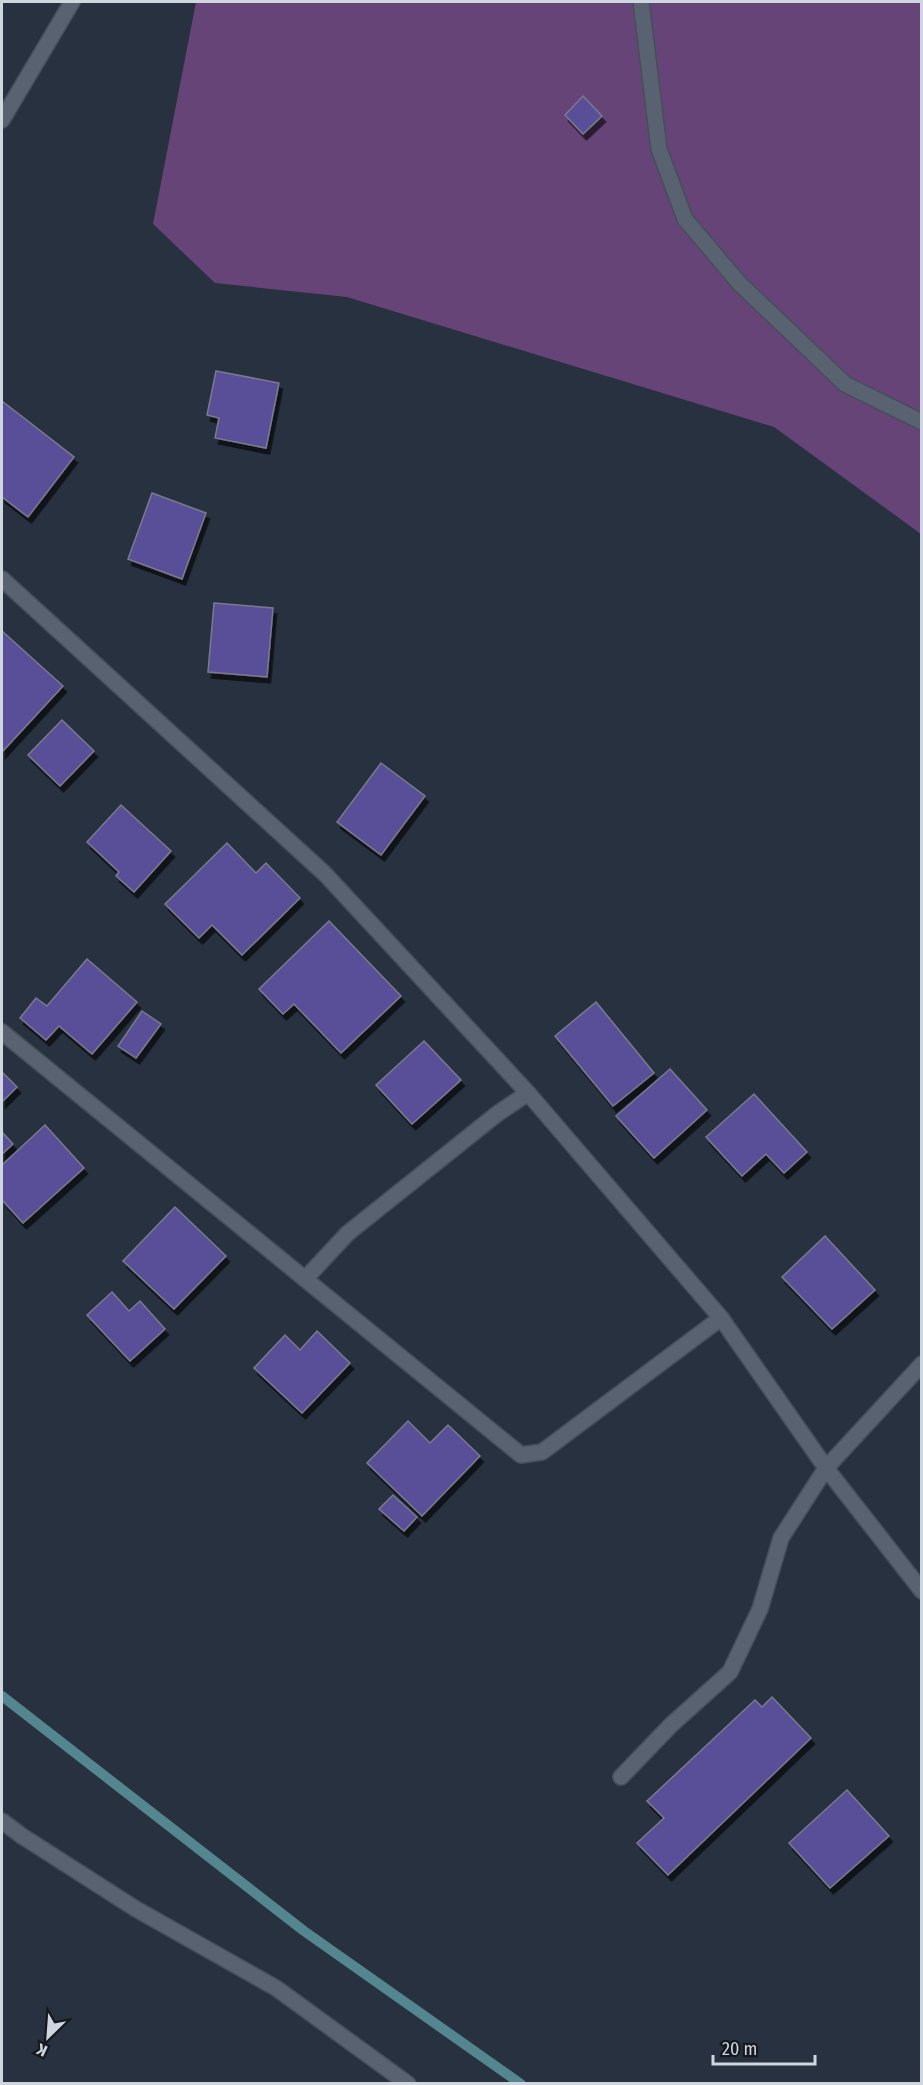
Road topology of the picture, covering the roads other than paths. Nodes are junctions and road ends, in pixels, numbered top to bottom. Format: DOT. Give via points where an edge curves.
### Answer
graph roads {
  1 [pos="72,2"];
  2 [pos="640,2"];
  3 [pos="2,120"];
  4 [pos="921,422"];
  5 [pos="2,579"];
  6 [pos="2,1032"];
  7 [pos="528,1093"];
  8 [pos="305,1279"];
  9 [pos="722,1318"];
  10 [pos="921,1364"];
  11 [pos="826,1468"];
  12 [pos="921,1591"];
  13 [pos="621,1777"];
  14 [pos="2,1821"];
  15 [pos="408,2084"];
  1 -- 3 [label="street"];
  2 -- 4 [label="street" via="659,148 686,219 739,283 845,384"];
  5 -- 7 [label="street" via="325,874"];
  6 -- 8 [label="street"];
  7 -- 8 [label="street" via="348,1233"];
  7 -- 9 [label="street"];
  8 -- 9 [label="street" via="521,1455 542,1452"];
  9 -- 11 [label="street"];
  10 -- 11 [label="street"];
  11 -- 12 [label="street"];
  11 -- 13 [label="street" via="781,1538 760,1609 730,1672"];
  14 -- 15 [label="street" via="136,1909 276,1988"];
}
